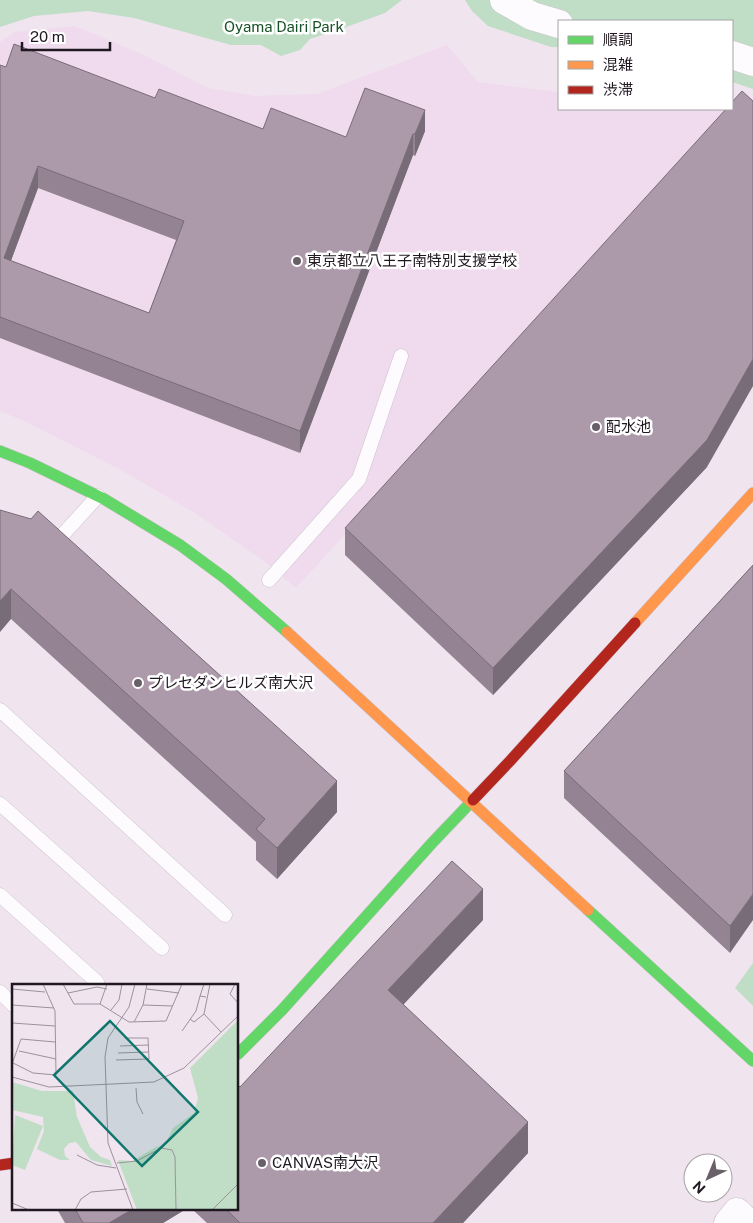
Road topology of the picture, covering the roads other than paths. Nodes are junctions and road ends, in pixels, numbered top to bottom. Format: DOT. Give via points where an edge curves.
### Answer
graph roads {
  1 [pos="504,0"];
  2 [pos="558,24"];
  3 [pos="733,55"];
  4 [pos="753,62"];
  5 [pos="402,356"];
  6 [pos="0,451"];
  7 [pos="753,493"];
  8 [pos="98,496"];
  9 [pos="57,541"];
  10 [pos="269,580"];
  11 [pos="0,710"];
  12 [pos="471,803"];
  13 [pos="0,804"];
  14 [pos="0,896"];
  15 [pos="225,915"];
  16 [pos="162,948"];
  17 [pos="98,982"];
  18 [pos="0,992"];
  19 [pos="12,1003"];
  20 [pos="239,1053"];
  21 [pos="753,1061"];
  22 [pos="728,1223"];
  23 [pos="748,1223"];
  1 -- 2 [label="street" via="532,16"];
  3 -- 4 [label="street"];
  5 -- 10 [label="lane" via="359,479"];
  6 -- 8 [label="street"];
  7 -- 12 [label="street"];
  8 -- 9 [label="lane"];
  8 -- 12 [label="street" via="180,545 226,579"];
  11 -- 15 [label="lane"];
  12 -- 20 [label="street"];
  12 -- 21 [label="street"];
  13 -- 16 [label="lane"];
  14 -- 17 [label="lane"];
  18 -- 19 [label="lane"];
  22 -- 23 [label="street" via="737,1212"];
}
